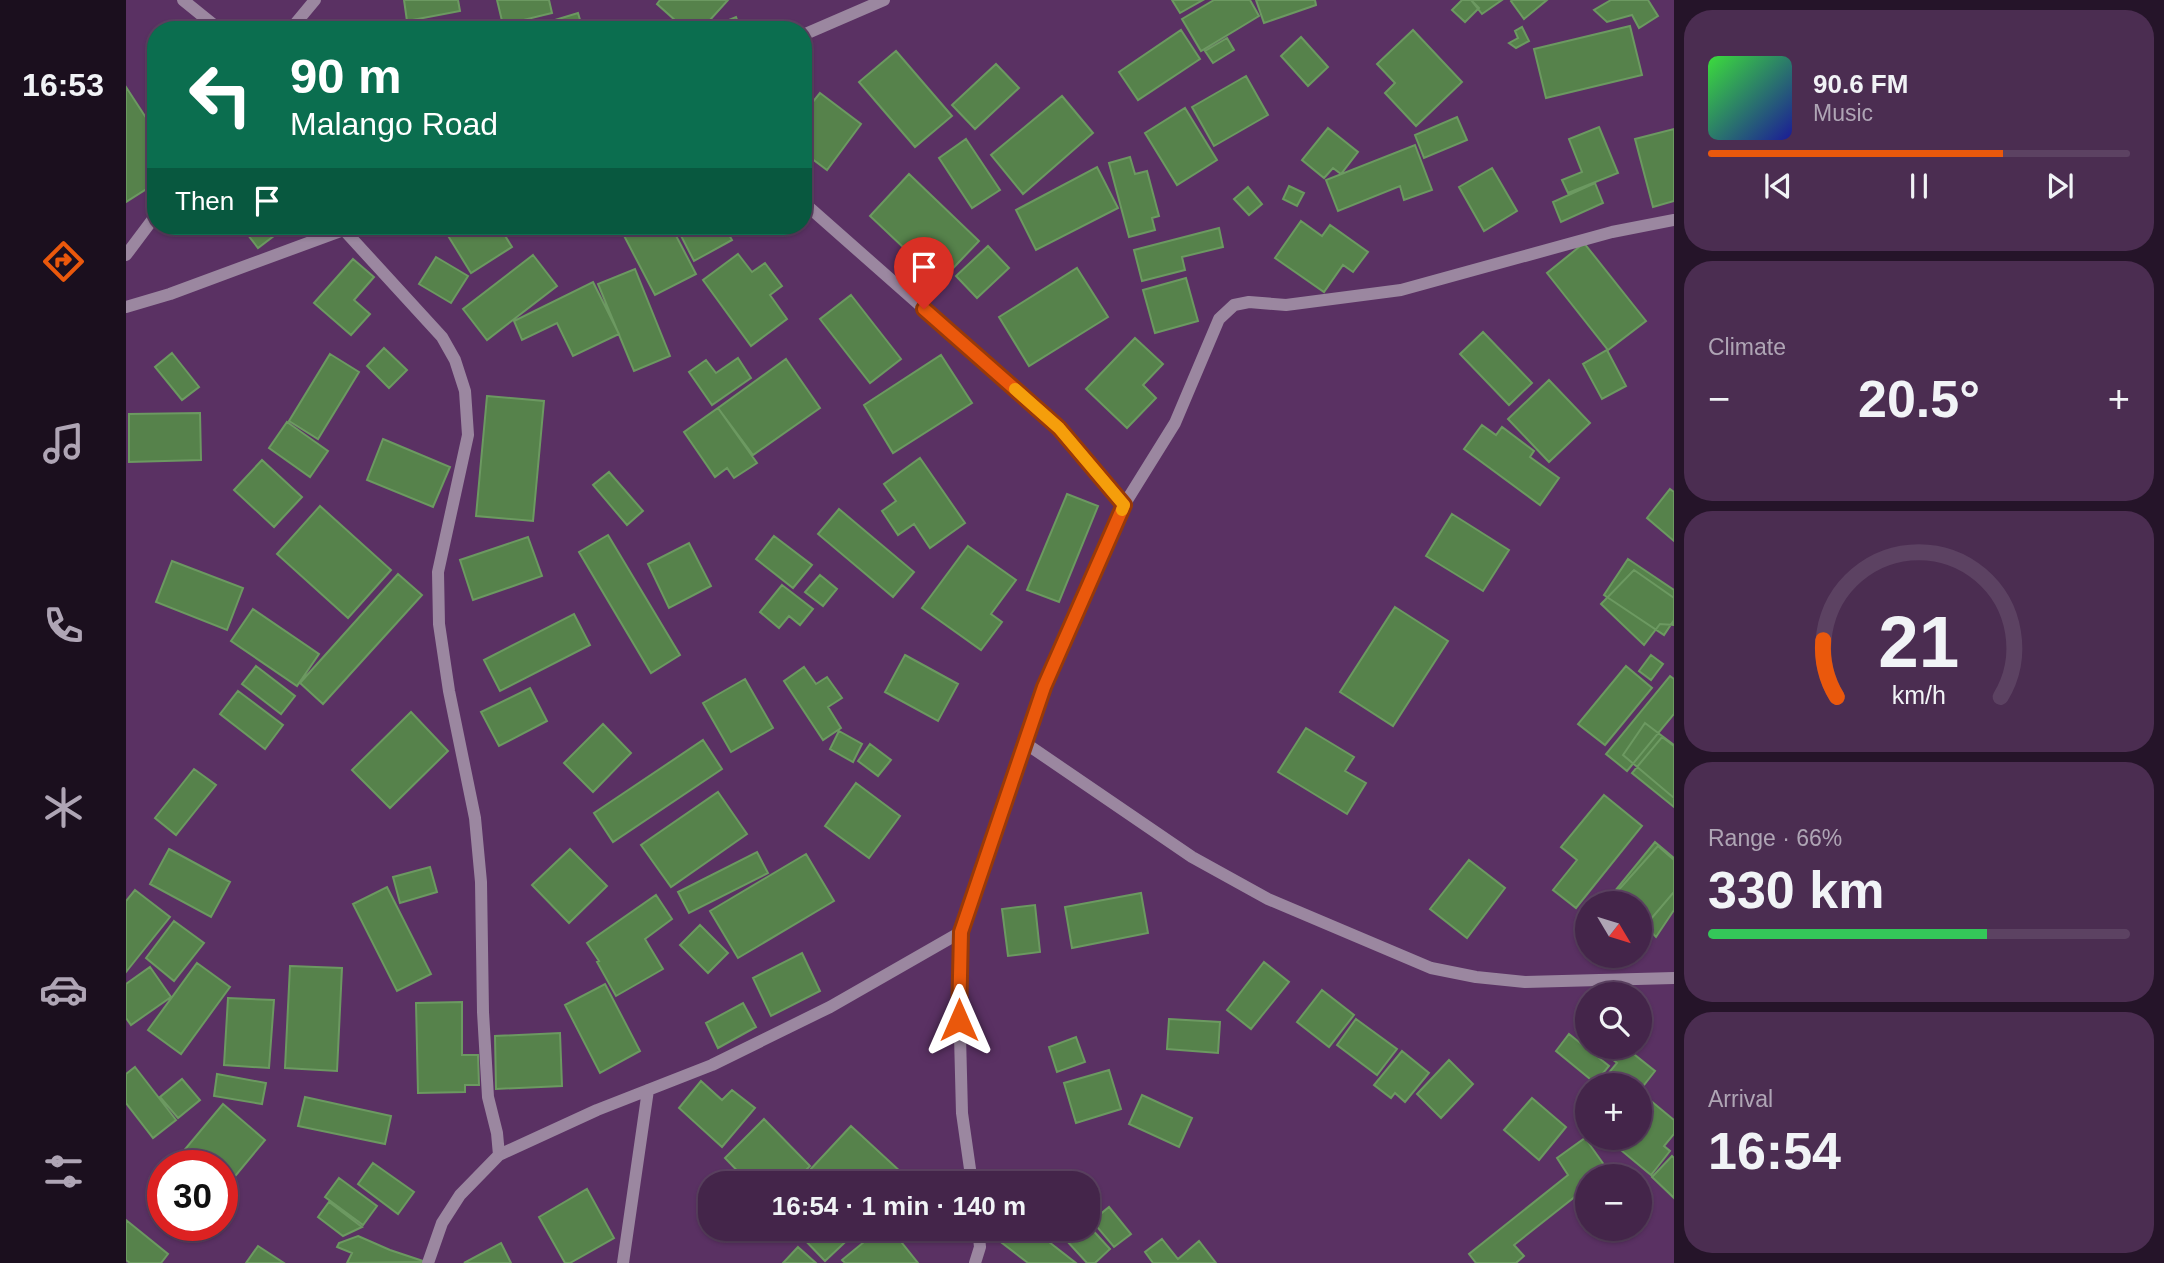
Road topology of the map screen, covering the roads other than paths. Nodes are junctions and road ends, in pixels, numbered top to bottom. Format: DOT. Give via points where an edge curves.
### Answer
graph roads {
  1 [pos="183,0"];
  2 [pos="315,0"];
  3 [pos="884,0"];
  4 [pos="209,21"];
  5 [pos="298,21"];
  6 [pos="812,31"];
  7 [pos="812,210"];
  8 [pos="1674,220"];
  9 [pos="147,227"];
  10 [pos="330,235"];
  11 [pos="355,235"];
  12 [pos="126,255"];
  13 [pos="126,307"];
  14 [pos="1124,505"];
  15 [pos="1025,743"];
  16 [pos="961,932"];
  17 [pos="1674,978"];
  18 [pos="648,1090"];
  19 [pos="499,1155"];
  20 [pos="970,1171"];
  21 [pos="979,1241"];
  22 [pos="428,1263"];
  23 [pos="623,1263"];
  24 [pos="975,1263"];
  1 -- 4 [label="street"];
  2 -- 5 [label="street"];
  3 -- 6 [label="street"];
  7 -- 14 [label="street" via="1059,428"];
  8 -- 14 [label="street" via="1612,232 1401,290 1286,305 1234,305 1219,319 1175,424"];
  9 -- 12 [label="street"];
  10 -- 13 [label="street"];
  11 -- 19 [label="street" via="442,337 465,391 468,435 438,572 439,624 475,818 488,1097"];
  14 -- 15 [label="street" via="1044,687"];
  15 -- 16 [label="street"];
  15 -- 17 [label="street" via="1192,858 1268,899 1431,968 1525,982"];
  16 -- 18 [label="street" via="830,1007 712,1065"];
  16 -- 20 [label="street" via="962,1113"];
  18 -- 19 [label="street"];
  18 -- 23 [label="street"];
  19 -- 22 [label="street" via="460,1195 442,1223"];
  21 -- 24 [label="street"];
}
